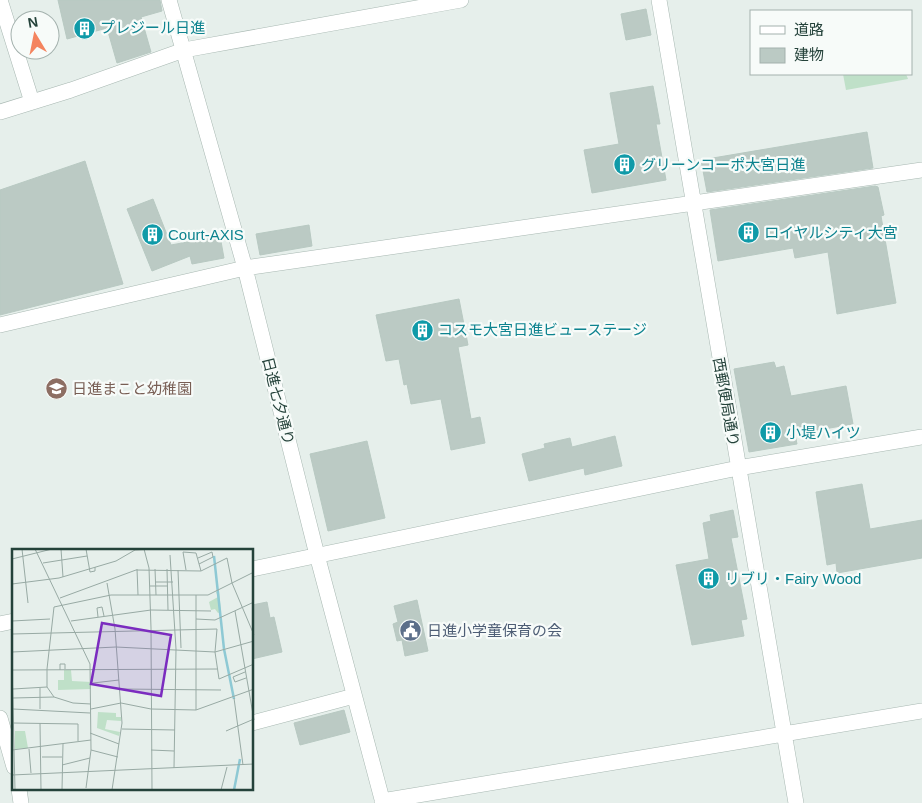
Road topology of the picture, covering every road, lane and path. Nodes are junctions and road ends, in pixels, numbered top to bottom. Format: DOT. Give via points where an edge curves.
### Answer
graph roads {
  1 [pos="0,0"];
  2 [pos="169,0"];
  3 [pos="461,0"];
  4 [pos="659,0"];
  5 [pos="184,50"];
  6 [pos="32,102"];
  7 [pos="0,112"];
  8 [pos="922,170"];
  9 [pos="692,204"];
  10 [pos="245,268"];
  11 [pos="0,325"];
  12 [pos="922,437"];
  13 [pos="738,468"];
  14 [pos="317,555"];
  15 [pos="254,569"];
  16 [pos="354,696"];
  17 [pos="922,711"];
  18 [pos="0,718"];
  19 [pos="254,722"];
  20 [pos="784,733"];
  21 [pos="12,760"];
  22 [pos="20,790"];
  23 [pos="382,802"];
  24 [pos="21,803"];
  25 [pos="796,803"];
  1 -- 6 [label="street"];
  2 -- 5 [label="street, 日進七夕通り"];
  3 -- 5 [label="street"];
  4 -- 9 [label="street, 西郵便局通り"];
  5 -- 6 [label="street"];
  5 -- 10 [label="street, 日進七夕通り"];
  6 -- 7 [label="street"];
  8 -- 9 [label="street"];
  9 -- 10 [label="street"];
  9 -- 13 [label="street, 西郵便局通り"];
  10 -- 11 [label="street"];
  10 -- 14 [label="street, 日進七夕通り"];
  12 -- 13 [label="street"];
  13 -- 14 [label="street"];
  13 -- 20 [label="street, 西郵便局通り"];
  14 -- 15 [label="street"];
  14 -- 16 [label="street, 日進七夕通り"];
  16 -- 19 [label="street"];
  16 -- 23 [label="street, 日進七夕通り"];
  17 -- 20 [label="street"];
  18 -- 21 [label="street"];
  20 -- 23 [label="street"];
  20 -- 25 [label="street, 西郵便局通り"];
  22 -- 24 [label="street"];
}
